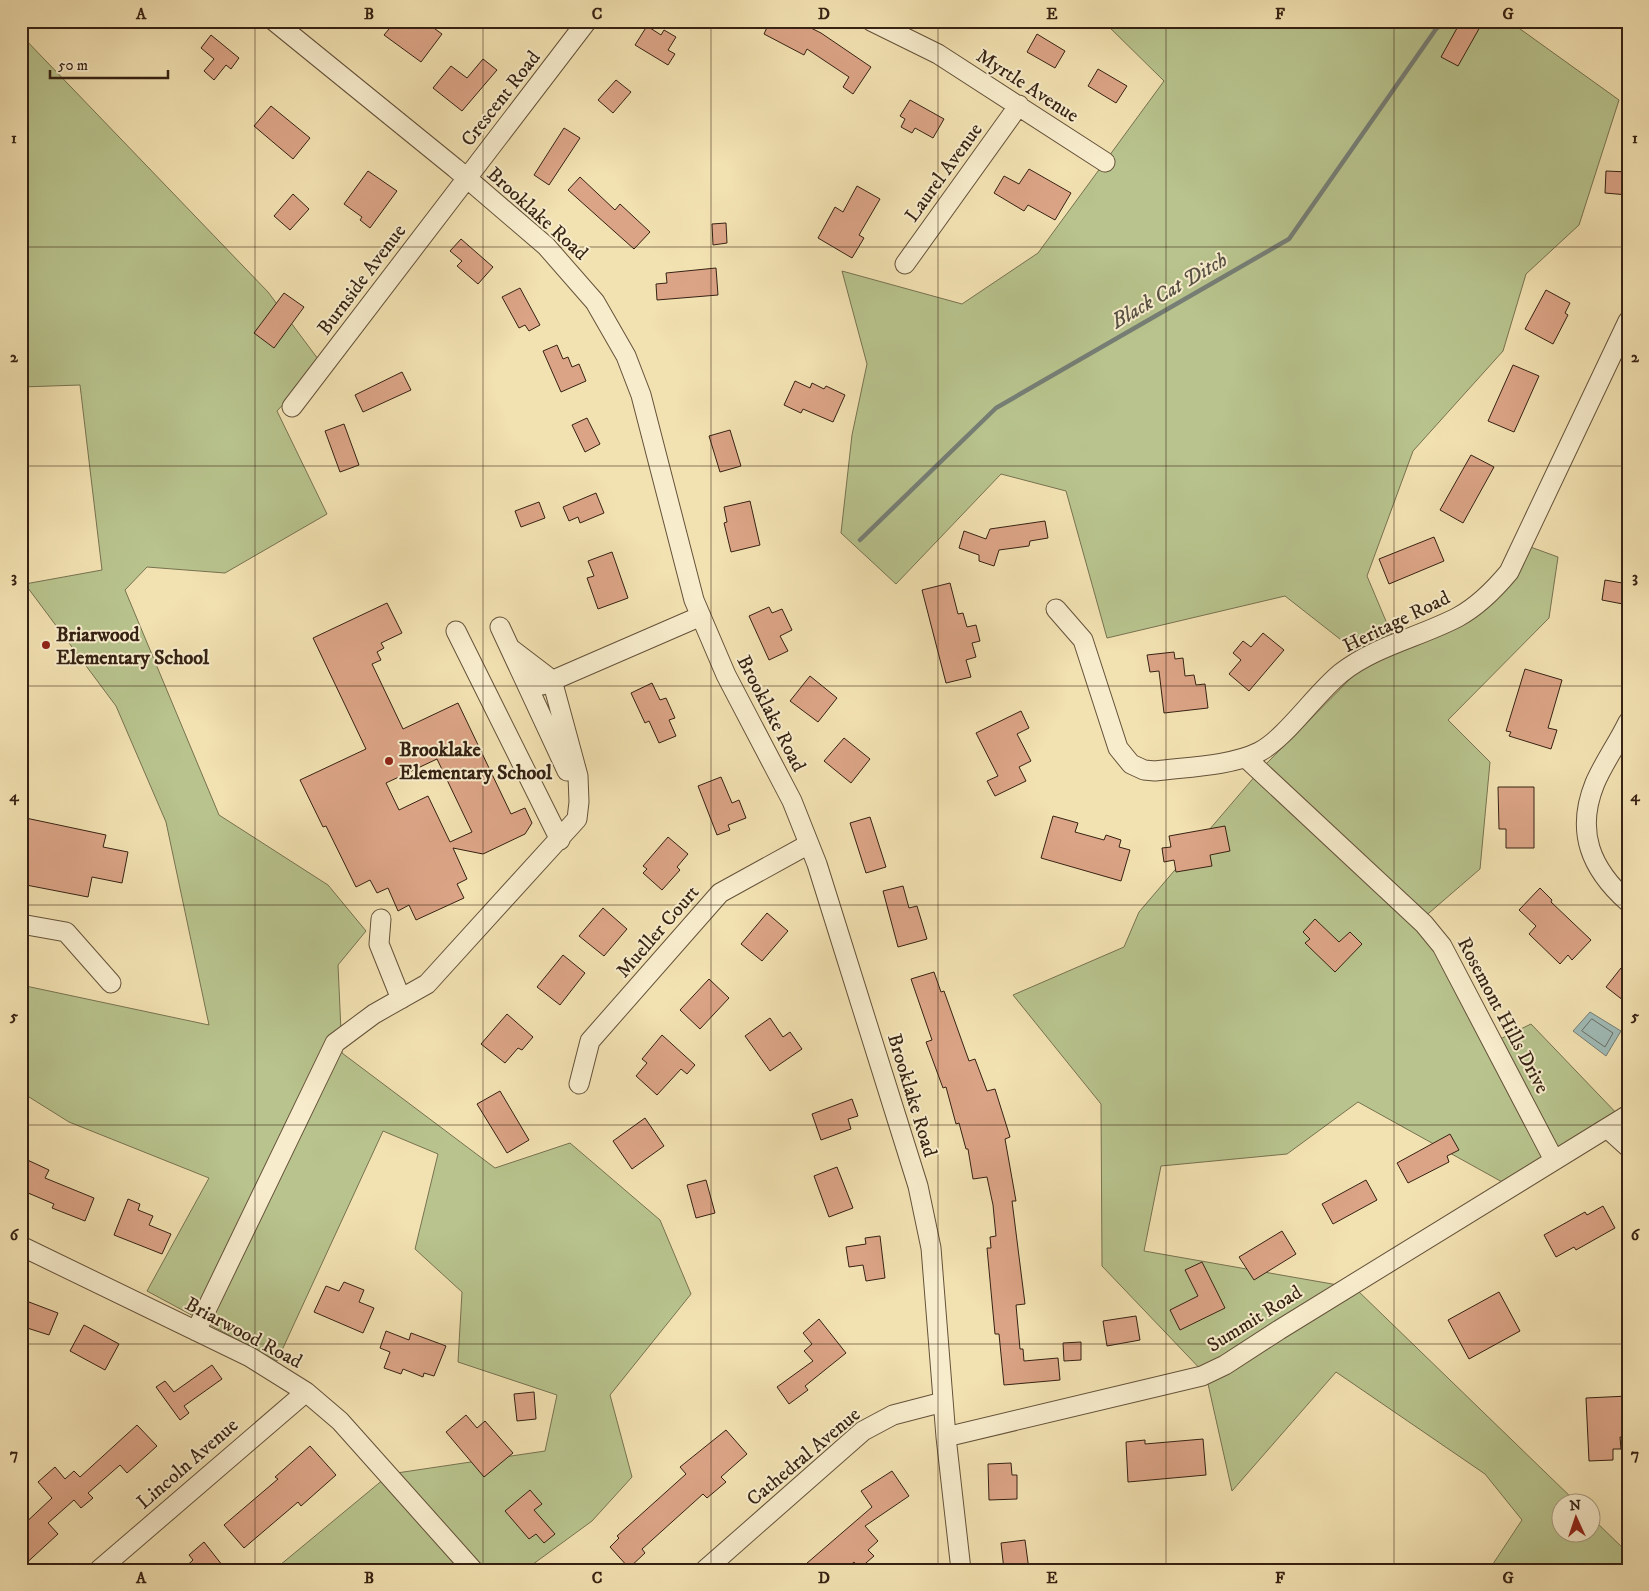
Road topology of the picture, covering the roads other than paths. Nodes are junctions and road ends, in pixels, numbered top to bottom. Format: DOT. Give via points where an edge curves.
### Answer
graph roads {
  1 [pos="274,21"];
  2 [pos="588,21"];
  3 [pos="872,21"];
  4 [pos="1019,105"];
  5 [pos="1105,162"];
  6 [pos="466,178"];
  7 [pos="905,264"];
  8 [pos="1628,320"];
  9 [pos="292,407"];
  10 [pos="1056,609"];
  11 [pos="701,616"];
  12 [pos="500,627"];
  13 [pos="456,631"];
  14 [pos="510,648"];
  15 [pos="552,680"];
  16 [pos="529,690"];
  17 [pos="1628,722"];
  18 [pos="1246,758"];
  19 [pos="571,824"];
  20 [pos="560,840"];
  21 [pos="809,844"];
  22 [pos="1628,902"];
  23 [pos="381,918"];
  24 [pos="21,924"];
  25 [pos="111,983"];
  26 [pos="401,999"];
  27 [pos="579,1084"];
  28 [pos="1628,1115"];
  29 [pos="1607,1128"];
  30 [pos="1628,1147"];
  31 [pos="1554,1160"];
  32 [pos="21,1246"];
  33 [pos="196,1331"];
  34 [pos="306,1392"];
  35 [pos="943,1402"];
  36 [pos="946,1437"];
  37 [pos="99,1570"];
  38 [pos="473,1570"];
  39 [pos="705,1570"];
  40 [pos="961,1570"];
  1 -- 6 [label="street, Brooklake Road"];
  2 -- 6 [label="street, Crescent Road"];
  3 -- 4 [label="street, Myrtle Avenue" via="938,54"];
  4 -- 5 [label="street, Myrtle Avenue"];
  4 -- 7 [label="street, Laurel Avenue"];
  6 -- 9 [label="street, Burnside Avenue"];
  6 -- 11 [label="street, Brooklake Road" via="564,264 595,302 616,336 641,394 694,600"];
  8 -- 18 [label="street, Heritage Road" via="1509,572 1495,589 1459,617 1343,671 1275,741"];
  10 -- 18 [label="street, Heritage Road" via="1083,640 1118,748 1132,764 1155,771"];
  11 -- 15 [label="street"];
  11 -- 21 [label="street, Brooklake Road" via="726,675 788,793"];
  12 -- 14 [label="street"];
  13 -- 20 [label="street"];
  14 -- 15 [label="street"];
  14 -- 16 [label="street"];
  15 -- 16 [label="street"];
  15 -- 19 [label="street" via="578,776 577,819"];
  16 -- 19 [label="street" via="569,775"];
  17 -- 22 [label="street" via="1596,781 1587,824 1591,854 1598,870"];
  18 -- 31 [label="street, Rosemont Hills Drive" via="1424,924 1442,946"];
  19 -- 20 [label="street"];
  20 -- 26 [label="street" via="427,984"];
  21 -- 27 [label="street, Mueller Court" via="720,893 590,1041"];
  21 -- 35 [label="street, Brooklake Road" via="918,1186 931,1248"];
  23 -- 26 [label="street" via="379,944"];
  24 -- 25 [label="street" via="66,932"];
  26 -- 33 [label="street" via="335,1043"];
  28 -- 29 [label="street"];
  29 -- 30 [label="street"];
  29 -- 31 [label="street"];
  31 -- 36 [label="street, Summit Road" via="1225,1366 1202,1376"];
  32 -- 33 [label="street, Briarwood Road"];
  33 -- 34 [label="street, Briarwood Road" via="270,1368"];
  34 -- 37 [label="street, Lincoln Avenue"];
  34 -- 38 [label="street, Briarwood Road" via="340,1421"];
  35 -- 36 [label="street, Brooklake Road"];
  35 -- 39 [label="street, Cathedral Avenue" via="893,1415 863,1431"];
  36 -- 40 [label="street, Brooklake Road"];
}
